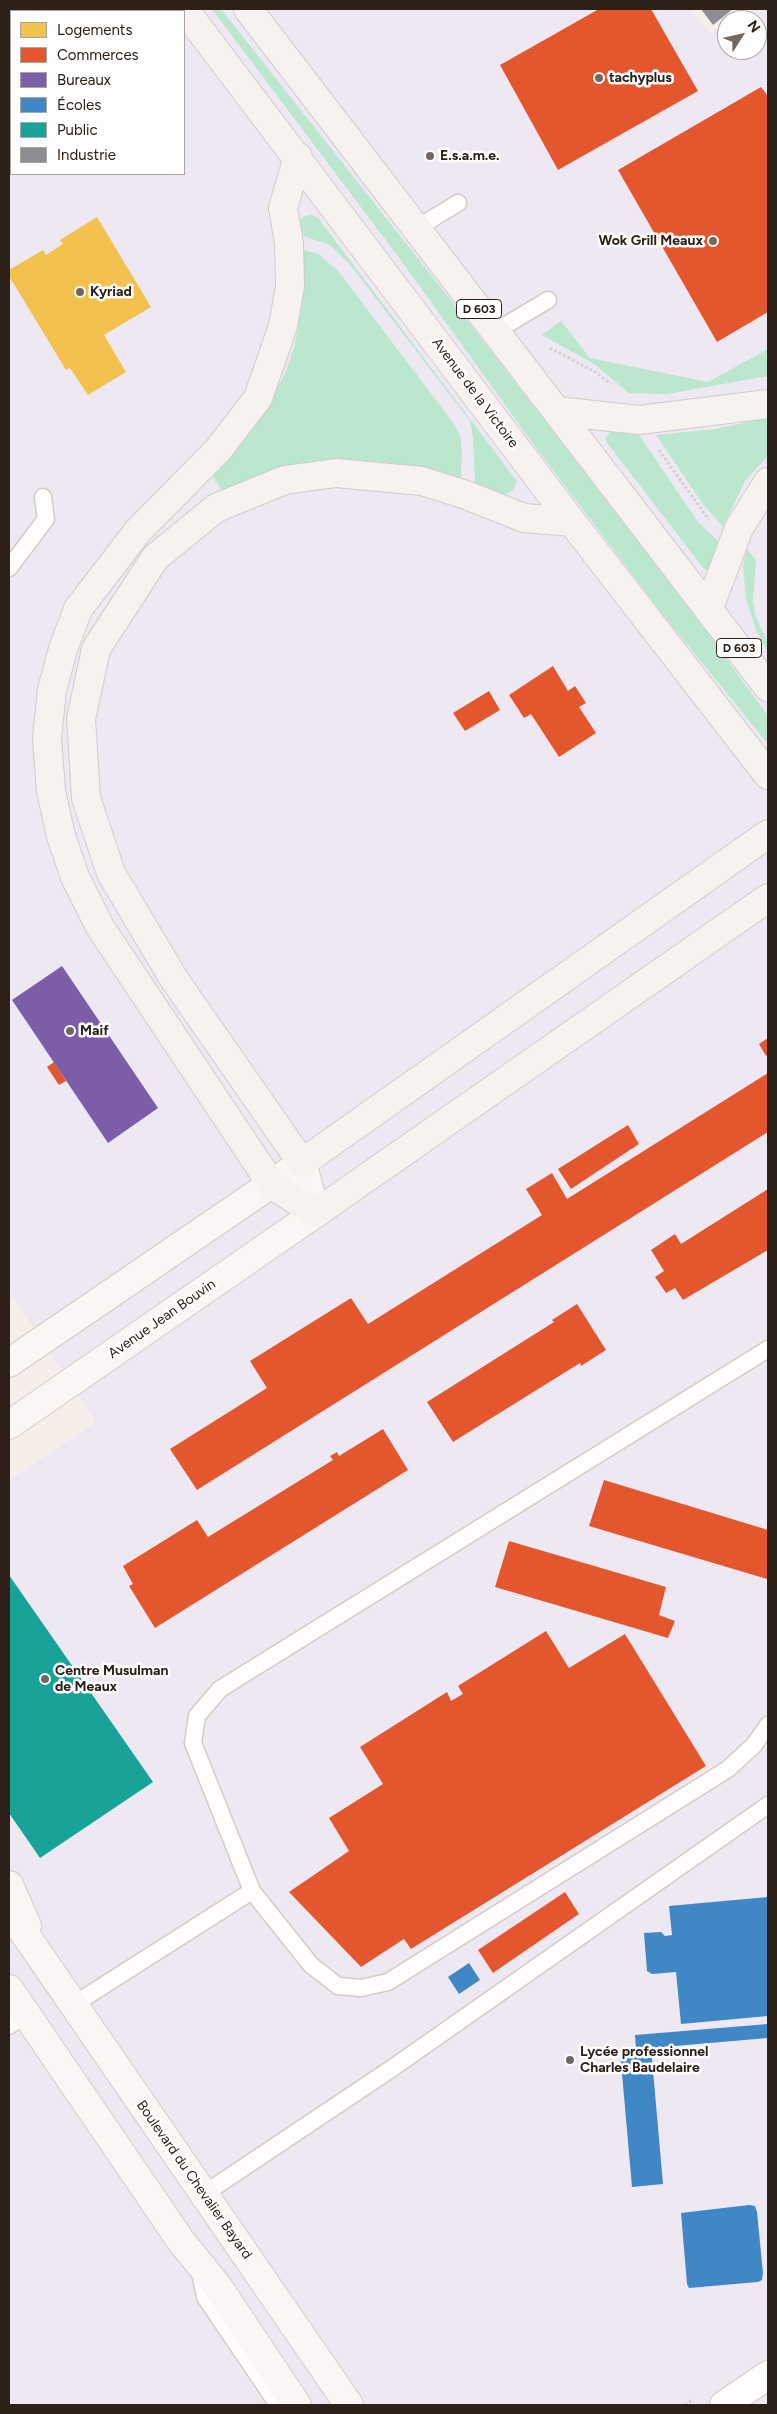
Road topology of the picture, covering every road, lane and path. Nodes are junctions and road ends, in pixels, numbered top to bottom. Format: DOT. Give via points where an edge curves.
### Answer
graph roads {
  1 [pos="248,9"];
  2 [pos="185,10"];
  3 [pos="298,157"];
  4 [pos="458,203"];
  5 [pos="417,228"];
  6 [pos="548,300"];
  7 [pos="496,331"];
  8 [pos="544,345"];
  9 [pos="616,387"];
  10 [pos="768,404"];
  11 [pos="557,411"];
  12 [pos="654,442"];
  13 [pos="768,482"];
  14 [pos="43,497"];
  15 [pos="572,522"];
  16 [pos="714,526"];
  17 [pos="9,568"];
  18 [pos="709,608"];
  19 [pos="768,688"];
  20 [pos="768,775"];
  21 [pos="768,834"];
  22 [pos="768,898"];
  23 [pos="302,1163"];
  24 [pos="272,1185"];
  25 [pos="316,1213"];
  26 [pos="768,1349"];
  27 [pos="10,1357"];
  28 [pos="9,1425"];
  29 [pos="768,1725"];
  30 [pos="768,1805"];
  31 [pos="9,1885"];
  32 [pos="252,1891"];
  33 [pos="9,1911"];
  34 [pos="39,1955"];
  35 [pos="9,1989"];
  36 [pos="73,2005"];
  37 [pos="17,2020"];
  38 [pos="204,2194"];
  39 [pos="198,2261"];
  40 [pos="768,2375"];
  41 [pos="278,2405"];
  42 [pos="298,2405"];
  43 [pos="350,2405"];
  44 [pos="724,2405"];
  1 -- 5 [label="main road, D 603"];
  2 -- 3 [label="main road, Avenue de la Victoire"];
  3 -- 15 [label="main road, Avenue de la Victoire"];
  3 -- 24 [label="main road" via="283,208 289,243 290,286 283,326 258,398 218,450 138,531 78,609 52,690 47,738 51,791 61,836 75,877 100,927"];
  4 -- 5 [label="lane"];
  5 -- 7 [label="main road, D 603"];
  6 -- 7 [label="lane"];
  7 -- 11 [label="main road, D 603"];
  8 -- 9 [label="path" via="597,373"];
  10 -- 11 [label="main road" via="639,420"];
  11 -- 18 [label="main road, D 603"];
  12 -- 16 [label="path"];
  13 -- 18 [label="main road" via="740,528"];
  14 -- 17 [label="lane" via="46,519"];
  15 -- 20 [label="main road, Avenue de la Victoire"];
  15 -- 23 [label="main road" via="524,518 422,481 336,472 285,480 216,508 155,558 96,649 81,719 86,798 111,872 174,979"];
  18 -- 19 [label="main road, D 603"];
  21 -- 23 [label="main road"];
  22 -- 25 [label="main road"];
  23 -- 24 [label="street"];
  23 -- 25 [label="street"];
  24 -- 25 [label="main road"];
  24 -- 27 [label="street"];
  25 -- 28 [label="street, Avenue Jean Bouvin"];
  26 -- 32 [label="lane" via="220,1689 197,1716 193,1743"];
  29 -- 32 [label="lane" via="754,1745 728,1769 388,1982 361,1988 338,1986 311,1965"];
  30 -- 38 [label="lane" via="391,2069"];
  31 -- 34 [label="street, Boulevard du Chevalier Bayard"];
  32 -- 36 [label="lane"];
  33 -- 34 [label="street, Boulevard du Chevalier Bayard"];
  34 -- 36 [label="street, Boulevard du Chevalier Bayard"];
  35 -- 37 [label="street"];
  36 -- 38 [label="street, Boulevard du Chevalier Bayard"];
  37 -- 39 [label="street"];
  38 -- 43 [label="street, Boulevard du Chevalier Bayard"];
  39 -- 41 [label="lane" via="205,2297"];
  39 -- 42 [label="street"];
  40 -- 44 [label="street"];
}
